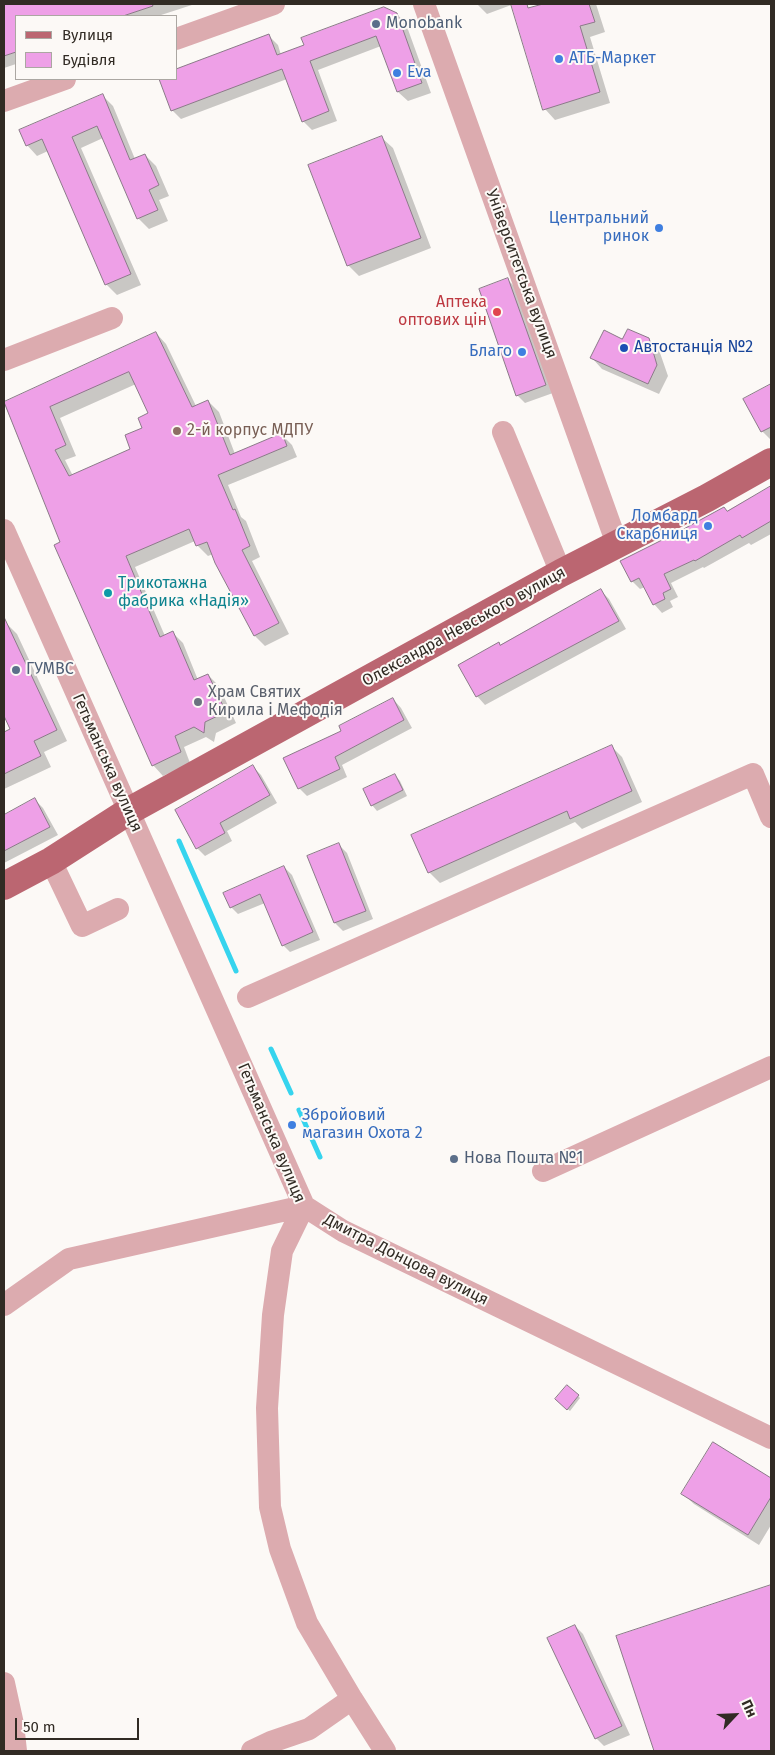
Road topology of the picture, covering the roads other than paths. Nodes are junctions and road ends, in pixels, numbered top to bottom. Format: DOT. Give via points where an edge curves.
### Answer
graph roads {
  1 [pos="274,4"];
  2 [pos="424,4"];
  3 [pos="178,38"];
  4 [pos="61,80"];
  5 [pos="4,100"];
  6 [pos="112,318"];
  7 [pos="4,360"];
  8 [pos="503,432"];
  9 [pos="771,462"];
  10 [pos="4,530"];
  11 [pos="617,544"];
  12 [pos="561,573"];
  13 [pos="129,811"];
  14 [pos="771,817"];
  15 [pos="51,861"];
  16 [pos="4,886"];
  17 [pos="118,909"];
  18 [pos="248,997"];
  19 [pos="771,1067"];
  20 [pos="543,1171"];
  21 [pos="304,1206"];
  22 [pos="4,1305"];
  23 [pos="771,1438"];
  24 [pos="4,1683"];
  25 [pos="352,1699"];
  26 [pos="16,1751"];
  27 [pos="252,1751"];
  28 [pos="385,1751"];
  1 -- 3 [label="street"];
  2 -- 11 [label="street, Університетська вулиця"];
  4 -- 5 [label="street"];
  6 -- 7 [label="street"];
  8 -- 12 [label="street"];
  9 -- 11 [label="main road, Олександра Невського вулиця"];
  10 -- 13 [label="street, Гетьманська вулиця"];
  11 -- 12 [label="main road, Олександра Невського вулиця"];
  12 -- 13 [label="main road, Олександра Невського вулиця"];
  13 -- 15 [label="main road, Олександра Невського вулиця"];
  13 -- 21 [label="street, Гетьманська вулиця"];
  14 -- 18 [label="street" via="754,774"];
  15 -- 16 [label="main road, Олександра Невського вулиця"];
  15 -- 17 [label="street" via="82,926"];
  19 -- 20 [label="street"];
  21 -- 22 [label="street, Дмитра Донцова вулиця" via="69,1259"];
  21 -- 23 [label="street, Дмитра Донцова вулиця" via="343,1231"];
  21 -- 25 [label="street, Гетьманська вулиця" via="282,1251 272,1315 267,1408 270,1507 280,1549 307,1623"];
  24 -- 26 [label="street"];
  25 -- 27 [label="street" via="309,1729"];
  25 -- 28 [label="street, Гетьманська вулиця"];
}
